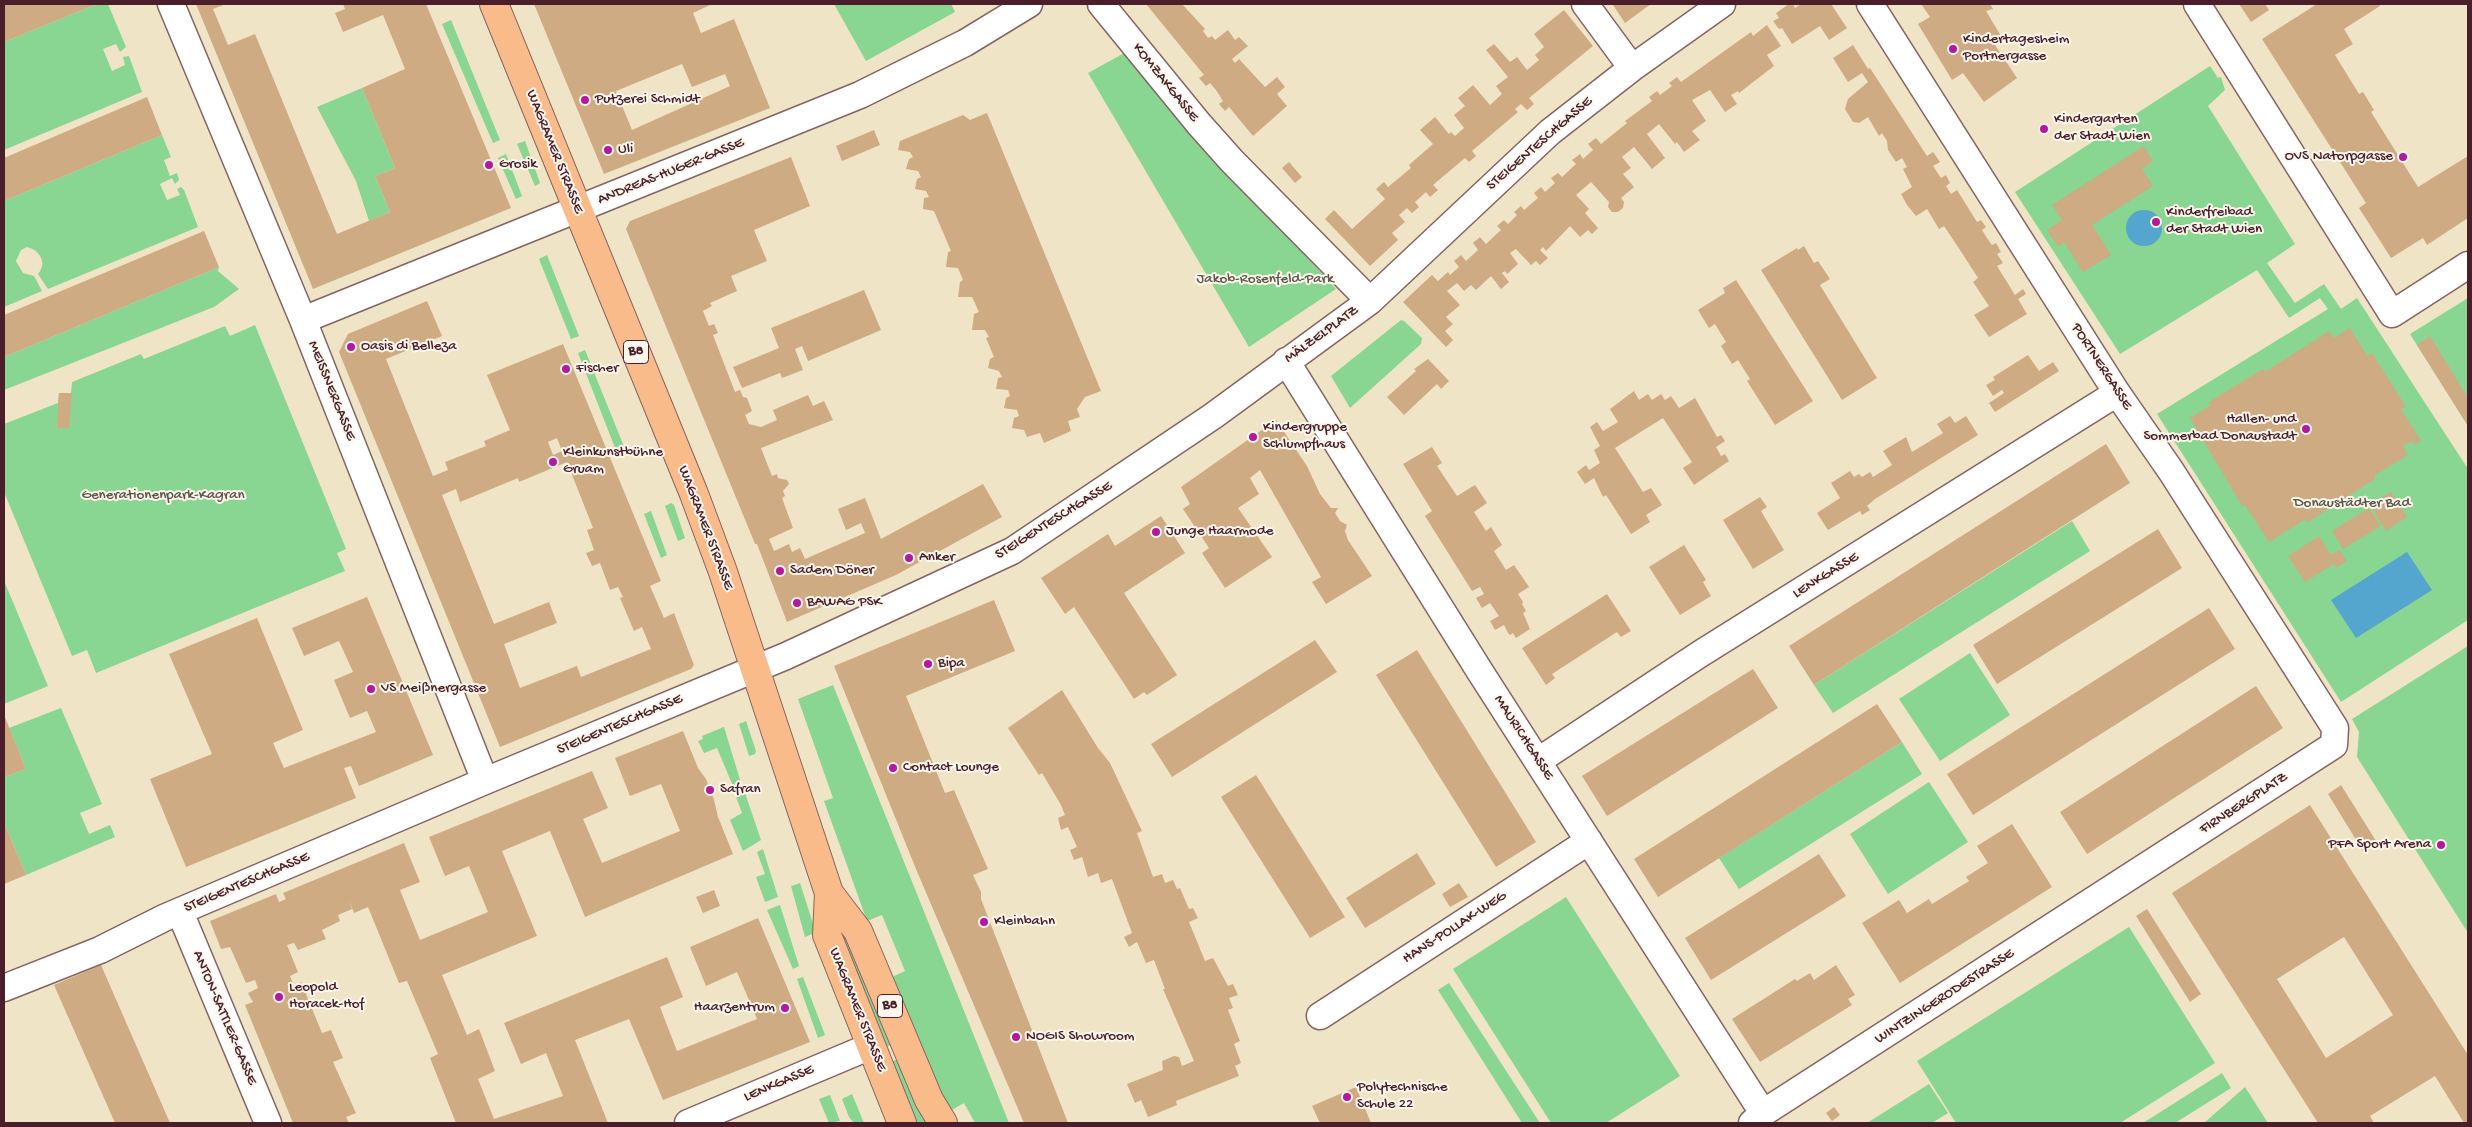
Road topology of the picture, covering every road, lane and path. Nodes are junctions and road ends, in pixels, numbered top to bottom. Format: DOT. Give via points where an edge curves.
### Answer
graph roads {
  1 [pos="171,4"];
  2 [pos="494,4"];
  3 [pos="1029,4"];
  4 [pos="1101,4"];
  5 [pos="1585,4"];
  6 [pos="1722,4"];
  7 [pos="1870,4"];
  8 [pos="2197,4"];
  9 [pos="1632,68"];
  10 [pos="1232,160"];
  11 [pos="578,210"];
  12 [pos="2468,265"];
  13 [pos="1370,301"];
  14 [pos="303,320"];
  15 [pos="1286,361"];
  16 [pos="2116,393"];
  17 [pos="1213,416"];
  18 [pos="755,669"];
  19 [pos="2335,728"];
  20 [pos="1538,761"];
  21 [pos="485,781"];
  22 [pos="1589,841"];
  23 [pos="2138,871"];
  24 [pos="829,893"];
  25 [pos="180,912"];
  26 [pos="4,988"];
  27 [pos="1320,1016"];
  28 [pos="871,1046"];
  29 [pos="1758,1118"];
  30 [pos="268,1123"];
  31 [pos="688,1123"];
  32 [pos="902,1123"];
  33 [pos="943,1123"];
  1 -- 14 [label="street, MEISSNERGASSE"];
  2 -- 11 [label="main road, WAGRAMER STRASSE / B8"];
  3 -- 11 [label="street, ANDREAS-HUGER-GASSE" via="965,42 860,95"];
  4 -- 10 [label="street, KOMZAKGASSE"];
  5 -- 9 [label="street"];
  6 -- 9 [label="street, STEIGENTESCHGASSE"];
  7 -- 16 [label="street, PORTNERGASSE"];
  8 -- 12 [label="street" via="2392,314"];
  9 -- 13 [label="street, STEIGENTESCHGASSE" via="1550,132"];
  10 -- 13 [label="street, MÄLZELPLATZ"];
  11 -- 14 [label="street, ANDREAS-HUGER-GASSE"];
  11 -- 18 [label="main road, WAGRAMER STRASSE / B8" via="694,494"];
  13 -- 15 [label="street, MÄLZELPLATZ"];
  14 -- 21 [label="street, MEISSNERGASSE"];
  15 -- 17 [label="street, MÄLZELPLATZ"];
  15 -- 20 [label="street, MAURICHGASSE"];
  16 -- 19 [label="street, PORTNERGASSE" via="2171,471"];
  16 -- 20 [label="street, LENKGASSE" via="1700,654"];
  17 -- 18 [label="street, STEIGENTESCHGASSE" via="1012,551"];
  18 -- 21 [label="street, STEIGENTESCHGASSE"];
  18 -- 24 [label="main road, WAGRAMER STRASSE / B8"];
  19 -- 23 [label="street, FIRNBERGPLATZ" via="2334,745"];
  20 -- 22 [label="street, MAURICHGASSE"];
  21 -- 25 [label="street, STEIGENTESCHGASSE"];
  22 -- 27 [label="street, HANS-POLLAK-WEG"];
  22 -- 29 [label="street, MAURICHGASSE"];
  23 -- 29 [label="street, WINTZINGERODESTRASSE"];
  24 -- 28 [label="main road, WAGRAMER STRASSE / B8" via="827,936"];
  24 -- 33 [label="main road, WAGRAMER STRASSE / B8" via="858,931 929,1100"];
  25 -- 26 [label="street, STEIGENTESCHGASSE" via="100,950"];
  25 -- 30 [label="street, ANTON-SATTLER-GASSE"];
  28 -- 31 [label="street, LENKGASSE"];
  28 -- 32 [label="main road, WAGRAMER STRASSE / B8"];
}
